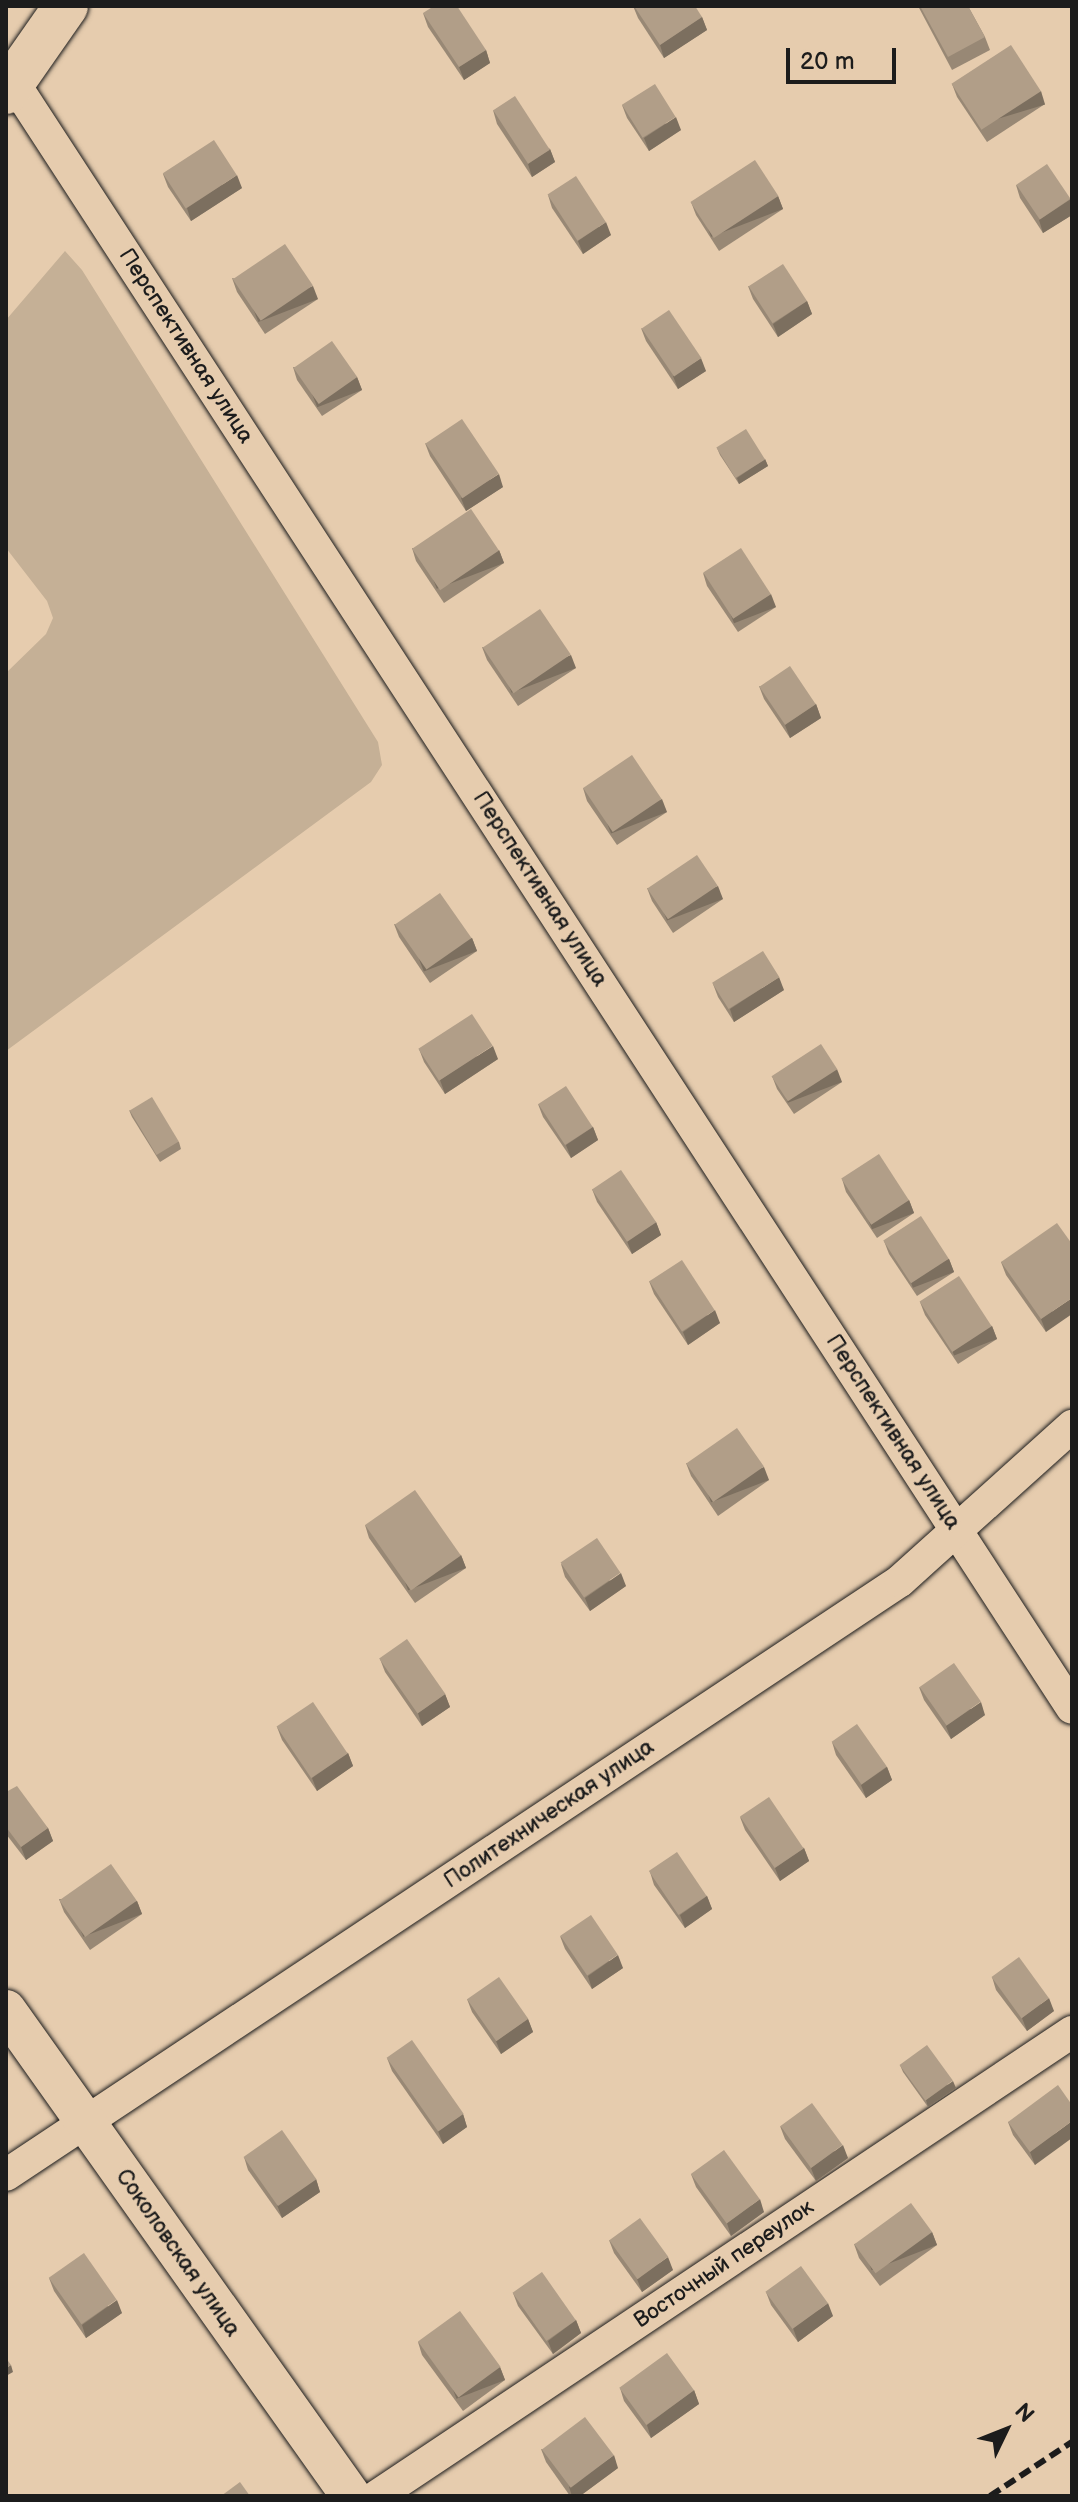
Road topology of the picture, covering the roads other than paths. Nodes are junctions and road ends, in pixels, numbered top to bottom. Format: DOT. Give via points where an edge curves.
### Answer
graph roads {
  1 [pos="66,6"];
  2 [pos="9,82"];
  3 [pos="1072,1426"];
  4 [pos="957,1530"];
  5 [pos="1072,1708"];
  6 [pos="6,2010"];
  7 [pos="1072,2032"];
  8 [pos="86,2122"];
  9 [pos="6,2175"];
  10 [pos="351,2496"];
  11 [pos="377,2496"];
  1 -- 2 [label="main road"];
  2 -- 4 [label="street, Перспективная улица"];
  3 -- 4 [label="street, Политехническая улица"];
  4 -- 5 [label="street, Перспективная улица"];
  4 -- 8 [label="street, Политехническая улица" via="900,1581"];
  6 -- 8 [label="street, Соколовская улица"];
  7 -- 11 [label="street, Восточный переулок"];
  8 -- 9 [label="street, Политехническая улица"];
  8 -- 10 [label="street, Соколовская улица"];
}
